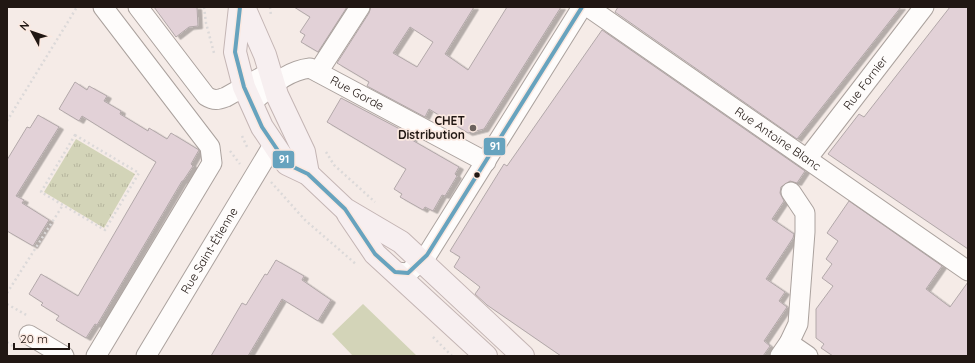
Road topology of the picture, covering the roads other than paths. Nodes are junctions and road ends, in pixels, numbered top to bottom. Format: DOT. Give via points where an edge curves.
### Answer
graph roads {
  1 [pos="103,7"];
  2 [pos="138,7"];
  3 [pos="240,7"];
  4 [pos="244,7"];
  5 [pos="360,7"];
  6 [pos="582,7"];
  7 [pos="588,7"];
  8 [pos="924,7"];
  9 [pos="318,72"];
  10 [pos="272,78"];
  11 [pos="247,95"];
  12 [pos="273,146"];
  13 [pos="807,159"];
  14 [pos="486,162"];
  15 [pos="308,174"];
  16 [pos="791,192"];
  17 [pos="345,209"];
  18 [pos="421,262"];
  19 [pos="395,272"];
  20 [pos="968,272"];
  21 [pos="29,335"];
  22 [pos="785,350"];
  23 [pos="64,356"];
  24 [pos="96,356"];
  25 [pos="146,356"];
  26 [pos="486,356"];
  27 [pos="523,356"];
  28 [pos="808,356"];
  1 -- 24 [label="street" via="210,147 212,163"];
  2 -- 11 [label="street, Rue Gorde" via="206,96 218,100"];
  3 -- 11 [label="main road" via="235,52"];
  4 -- 10 [label="main road"];
  5 -- 9 [label="street"];
  6 -- 14 [label="street"];
  7 -- 13 [label="street, Rue Antoine Blanc"];
  8 -- 13 [label="street, Rue Fornier"];
  9 -- 10 [label="street, Rue Gorde" via="310,68 302,69"];
  9 -- 14 [label="street, Rue Gorde"];
  10 -- 11 [label="street, Rue Gorde"];
  10 -- 15 [label="main road" via="277,95 304,152"];
  11 -- 12 [label="main road"];
  12 -- 15 [label="main road" via="287,164"];
  12 -- 25 [label="street, Rue Saint-Étienne"];
  13 -- 20 [label="street, Rue Antoine Blanc"];
  14 -- 18 [label="street"];
  15 -- 17 [label="main road"];
  16 -- 22 [label="street" via="805,213 805,232 798,324"];
  17 -- 18 [label="main road" via="401,242"];
  17 -- 19 [label="main road" via="375,254"];
  18 -- 19 [label="street" via="408,273"];
  18 -- 27 [label="main road"];
  19 -- 26 [label="main road"];
  21 -- 23 [label="street"];
  22 -- 28 [label="street"];
}
